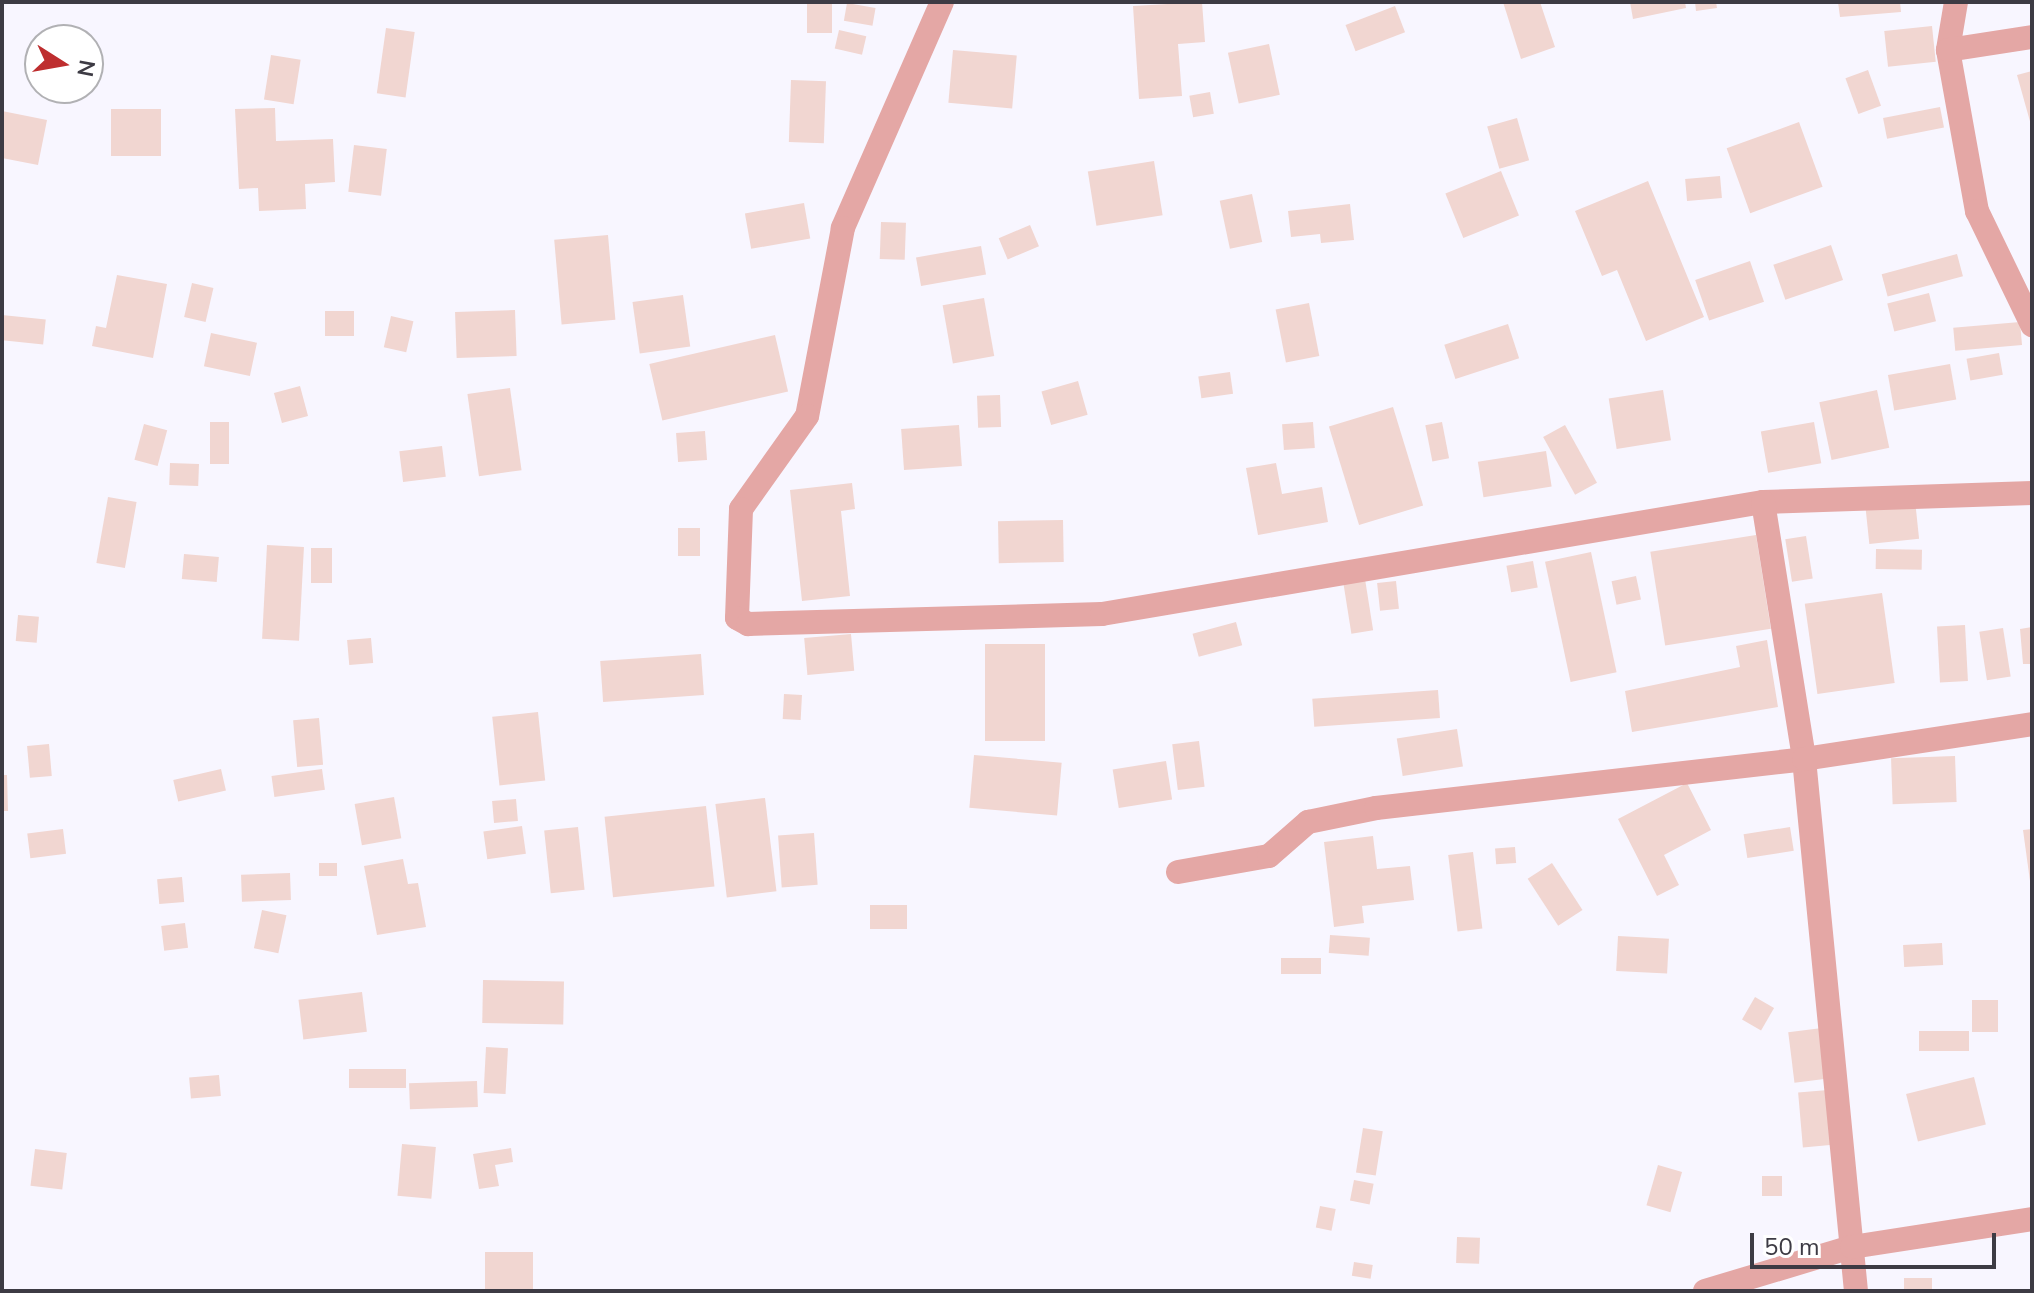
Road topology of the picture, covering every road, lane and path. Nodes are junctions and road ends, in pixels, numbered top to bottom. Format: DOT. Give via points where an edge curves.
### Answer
graph roads {
  1 [pos="942,2"];
  2 [pos="1956,2"];
  3 [pos="2032,37"];
  4 [pos="1948,50"];
  5 [pos="2032,325"];
  6 [pos="2032,493"];
  7 [pos="1763,502"];
  8 [pos="2032,724"];
  9 [pos="1804,759"];
  10 [pos="1178,872"];
  11 [pos="2032,1219"];
  12 [pos="1852,1247"];
  13 [pos="1705,1291"];
  14 [pos="1856,1291"];
  1 -- 7 [label="street" via="843,228 807,416 741,509 737,618 748,624 1102,614"];
  2 -- 4 [label="street"];
  3 -- 4 [label="street"];
  4 -- 5 [label="street" via="1977,211"];
  6 -- 7 [label="street"];
  7 -- 9 [label="street"];
  8 -- 9 [label="street"];
  9 -- 10 [label="street" via="1376,808 1308,822 1269,856"];
  9 -- 12 [label="street"];
  11 -- 12 [label="street"];
  12 -- 13 [label="street"];
  12 -- 14 [label="street"];
}
